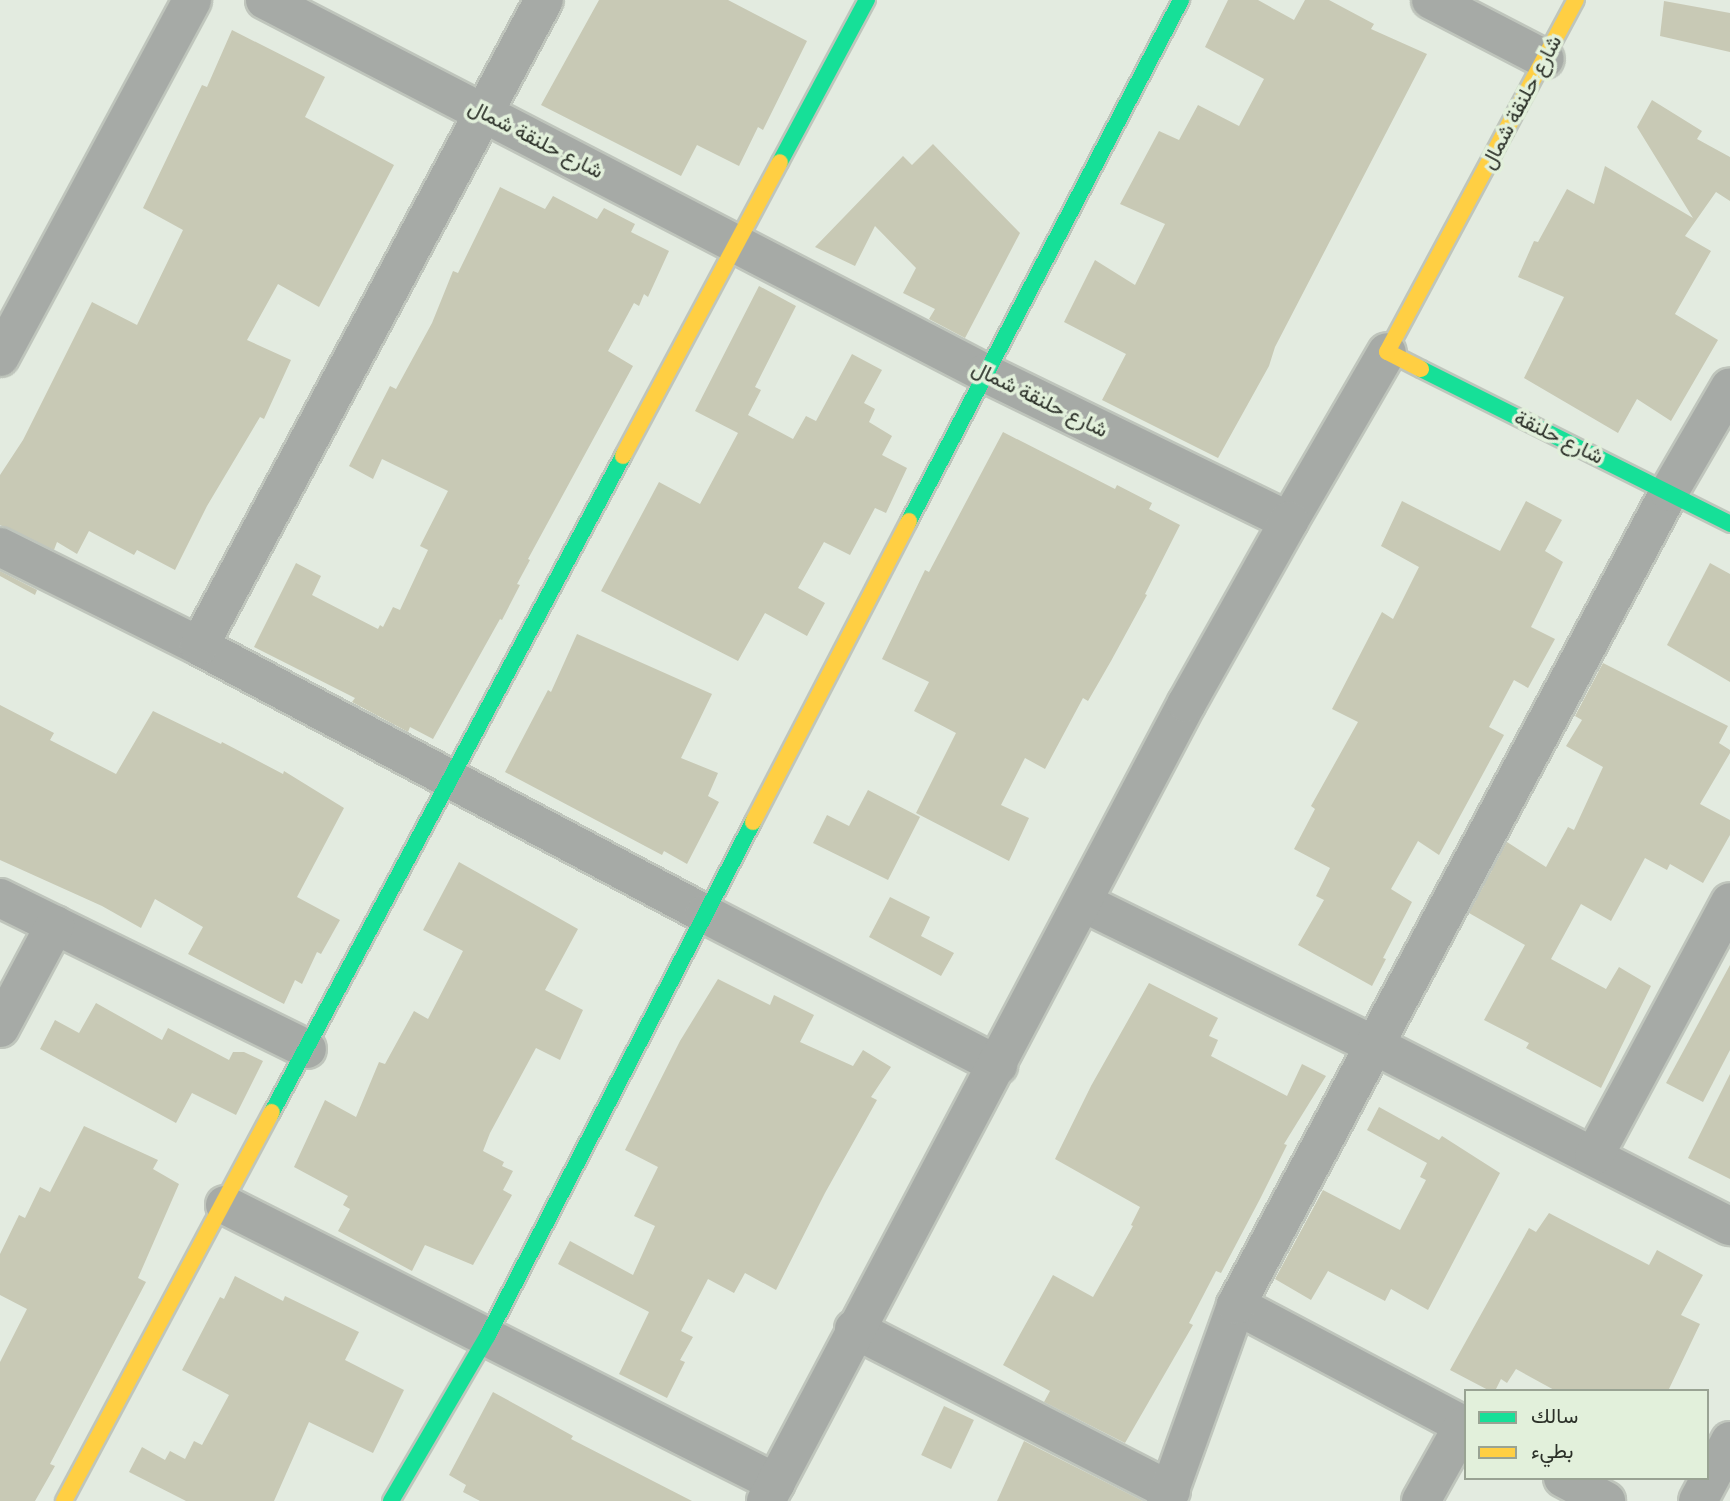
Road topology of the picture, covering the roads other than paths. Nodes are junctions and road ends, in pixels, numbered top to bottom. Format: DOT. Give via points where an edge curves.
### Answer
graph roads {
  1 [pos="192,0"];
  2 [pos="265,0"];
  3 [pos="544,0"];
  4 [pos="867,0"];
  5 [pos="1181,0"];
  6 [pos="1432,0"];
  7 [pos="1576,0"];
  8 [pos="1545,59"];
  9 [pos="484,112"];
  10 [pos="738,244"];
  11 [pos="1387,352"];
  12 [pos="0,357"];
  13 [pos="985,373"];
  14 [pos="1730,387"];
  15 [pos="1669,492"];
  16 [pos="1289,521"];
  17 [pos="1730,524"];
  18 [pos="0,547"];
  19 [pos="199,646"];
  20 [pos="452,780"];
  21 [pos="0,898"];
  22 [pos="1730,902"];
  23 [pos="1084,903"];
  24 [pos="705,914"];
  25 [pos="55,925"];
  26 [pos="0,1028"];
  27 [pos="1374,1045"];
  28 [pos="307,1049"];
  29 [pos="998,1065"];
  30 [pos="1594,1156"];
  31 [pos="225,1205"];
  32 [pos="1730,1226"];
  33 [pos="1236,1305"];
  34 [pos="855,1329"];
  35 [pos="488,1335"];
  36 [pos="1464,1426"];
  37 [pos="1464,1429"];
  38 [pos="1730,1441"];
  39 [pos="1567,1480"];
  40 [pos="771,1492"];
  41 [pos="1169,1496"];
  42 [pos="64,1501"];
  43 [pos="391,1501"];
  44 [pos="1421,1501"];
  45 [pos="1606,1501"];
  46 [pos="1698,1501"];
  1 -- 12 [label="street"];
  2 -- 9 [label="street, شارع حلنقة شمال"];
  3 -- 9 [label="street"];
  4 -- 10 [label="street"];
  5 -- 13 [label="street"];
  6 -- 8 [label="street"];
  7 -- 8 [label="street, شارع حلنقة شمال"];
  8 -- 11 [label="street, شارع حلنقة شمال"];
  9 -- 10 [label="street, شارع حلنقة شمال"];
  9 -- 19 [label="street"];
  10 -- 13 [label="street, شارع حلنقة شمال"];
  10 -- 20 [label="street"];
  11 -- 15 [label="street, شارع حلنقة"];
  11 -- 16 [label="street, شارع حلنقة شمال"];
  13 -- 16 [label="street, شارع حلنقة شمال"];
  13 -- 24 [label="street"];
  14 -- 15 [label="street"];
  15 -- 17 [label="street, شارع حلنقة"];
  15 -- 27 [label="street"];
  16 -- 23 [label="street"];
  18 -- 19 [label="street"];
  19 -- 20 [label="street"];
  20 -- 24 [label="street"];
  20 -- 28 [label="street"];
  21 -- 25 [label="street"];
  22 -- 30 [label="street"];
  23 -- 27 [label="street"];
  23 -- 29 [label="street"];
  24 -- 29 [label="street"];
  24 -- 35 [label="street"];
  25 -- 26 [label="street"];
  25 -- 28 [label="street"];
  27 -- 30 [label="street"];
  27 -- 33 [label="street"];
  28 -- 31 [label="street"];
  29 -- 34 [label="street"];
  30 -- 32 [label="street"];
  31 -- 35 [label="street"];
  31 -- 42 [label="street"];
  33 -- 36 [label="street"];
  33 -- 41 [label="street"];
  34 -- 40 [label="street"];
  34 -- 41 [label="street"];
  35 -- 40 [label="street"];
  35 -- 43 [label="street"];
  37 -- 44 [label="street"];
  38 -- 46 [label="street"];
  39 -- 45 [label="street"];
}
